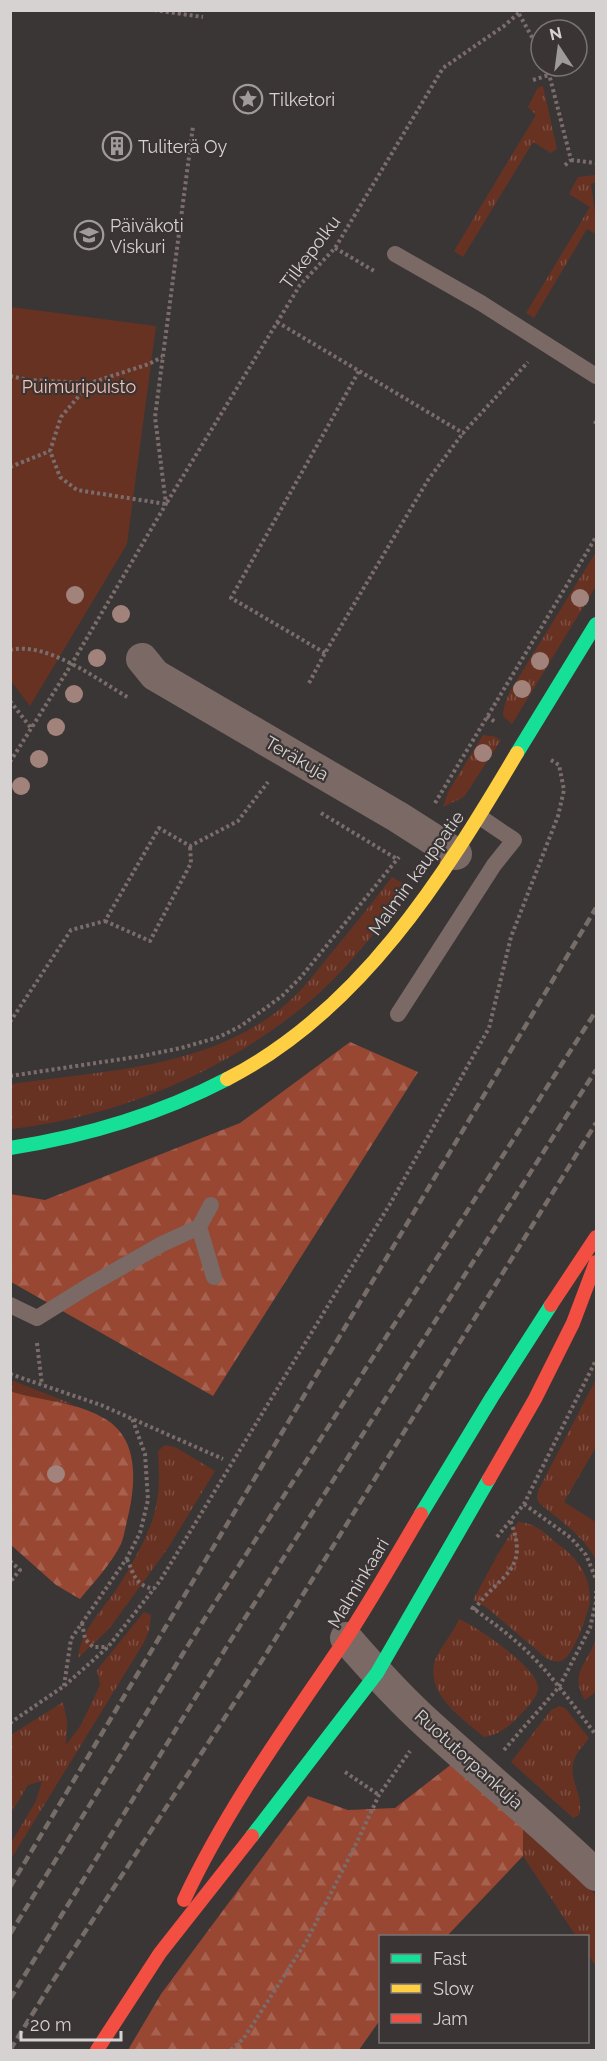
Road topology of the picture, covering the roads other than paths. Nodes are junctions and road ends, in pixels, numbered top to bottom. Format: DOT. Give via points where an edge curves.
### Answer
graph roads {
  1 [pos="395,255"];
  2 [pos="597,376"];
  3 [pos="597,624"];
  4 [pos="142,659"];
  5 [pos="480,817"];
  6 [pos="456,854"];
  7 [pos="398,1014"];
  8 [pos="10,1148"];
  9 [pos="211,1205"];
  10 [pos="199,1227"];
  11 [pos="597,1237"];
  12 [pos="597,1262"];
  13 [pos="214,1278"];
  14 [pos="10,1305"];
  15 [pos="346,1638"];
  16 [pos="377,1673"];
  17 [pos="597,1875"];
  18 [pos="160,1953"];
  19 [pos="97,2050"];
  1 -- 2 [label="lane" via="481,303"];
  3 -- 5 [label="main road, Malmin kauppatie"];
  4 -- 6 [label="street, Teräkuja" via="155,675"];
  5 -- 6 [label="main road, Malmin kauppatie"];
  5 -- 7 [label="lane" via="514,840"];
  6 -- 8 [label="main road, Malmin kauppatie" via="404,926 342,995 303,1031 242,1072 142,1118 45,1144"];
  9 -- 10 [label="lane"];
  10 -- 13 [label="lane"];
  10 -- 14 [label="lane" via="162,1244 37,1318"];
  11 -- 15 [label="main road, Malminkaari" via="492,1397"];
  12 -- 16 [label="main road, Malminkaari" via="573,1323 535,1399"];
  15 -- 16 [label="street, Ruotutorpankuja"];
  15 -- 18 [label="main road, Malminkaari" via="283,1729 199,1868"];
  16 -- 17 [label="street, Ruotutorpankuja" via="428,1724"];
  16 -- 18 [label="main road, Malminkaari"];
  18 -- 19 [label="main road, Malminkaari"];
}
